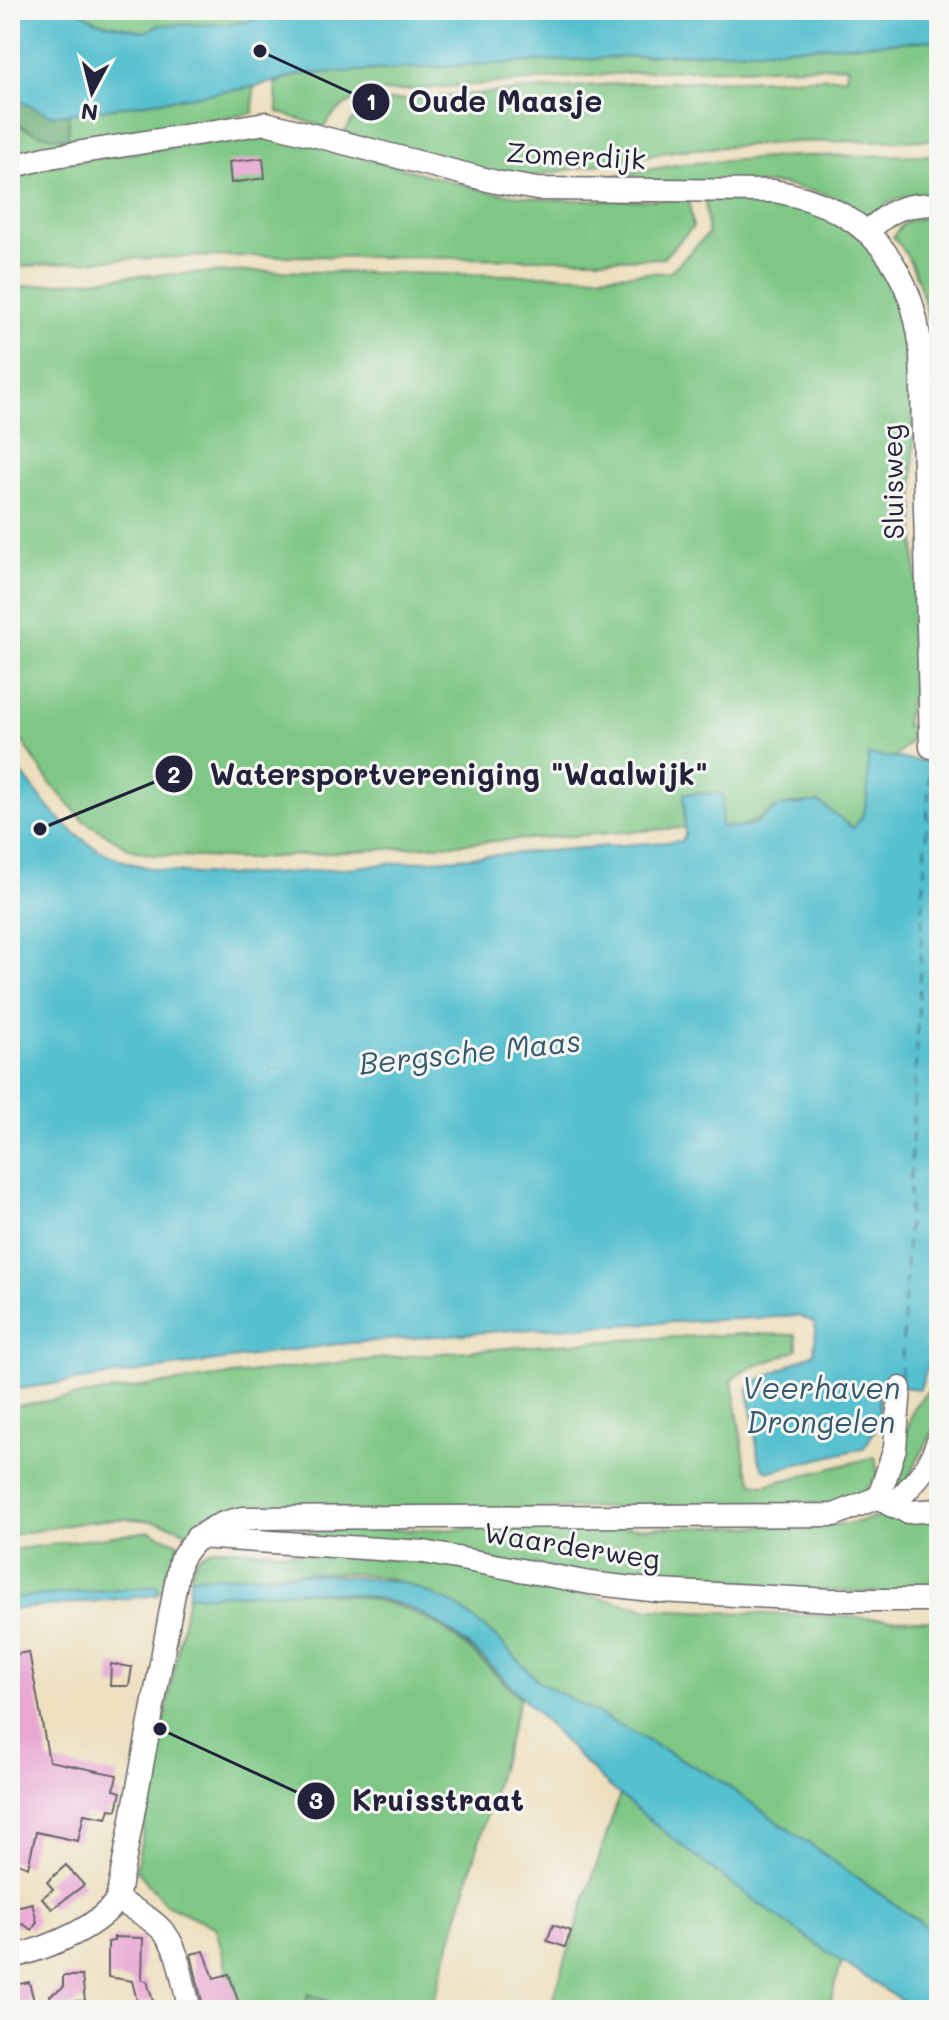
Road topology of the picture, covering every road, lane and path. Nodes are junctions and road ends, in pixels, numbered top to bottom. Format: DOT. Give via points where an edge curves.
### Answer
graph roads {
  1 [pos="10,167"];
  2 [pos="939,204"];
  3 [pos="867,232"];
  4 [pos="933,673"];
  5 [pos="931,747"];
  6 [pos="900,1388"];
  7 [pos="939,1436"];
  8 [pos="886,1501"];
  9 [pos="939,1510"];
  10 [pos="197,1537"];
  11 [pos="939,1600"];
  12 [pos="117,1900"];
  13 [pos="10,1958"];
  14 [pos="190,2010"];
  1 -- 3 [label="street, Zomerdijk" via="266,123 537,189 745,189 800,195 845,215"];
  2 -- 3 [label="street" via="904,205"];
  3 -- 4 [label="street, Sluisweg" via="899,270 919,331"];
  4 -- 5 [label="street, Sluisweg"];
  6 -- 8 [label="street"];
  7 -- 8 [label="street" via="922,1474"];
  8 -- 9 [label="street" via="907,1512"];
  8 -- 10 [label="street" via="812,1516 243,1518 222,1522"];
  10 -- 11 [label="street, Waarderweg" via="424,1552 659,1591"];
  10 -- 12 [label="street" via="180,1561"];
  12 -- 13 [label="street" via="72,1934"];
  12 -- 14 [label="street" via="154,1919 171,1937"];
}
